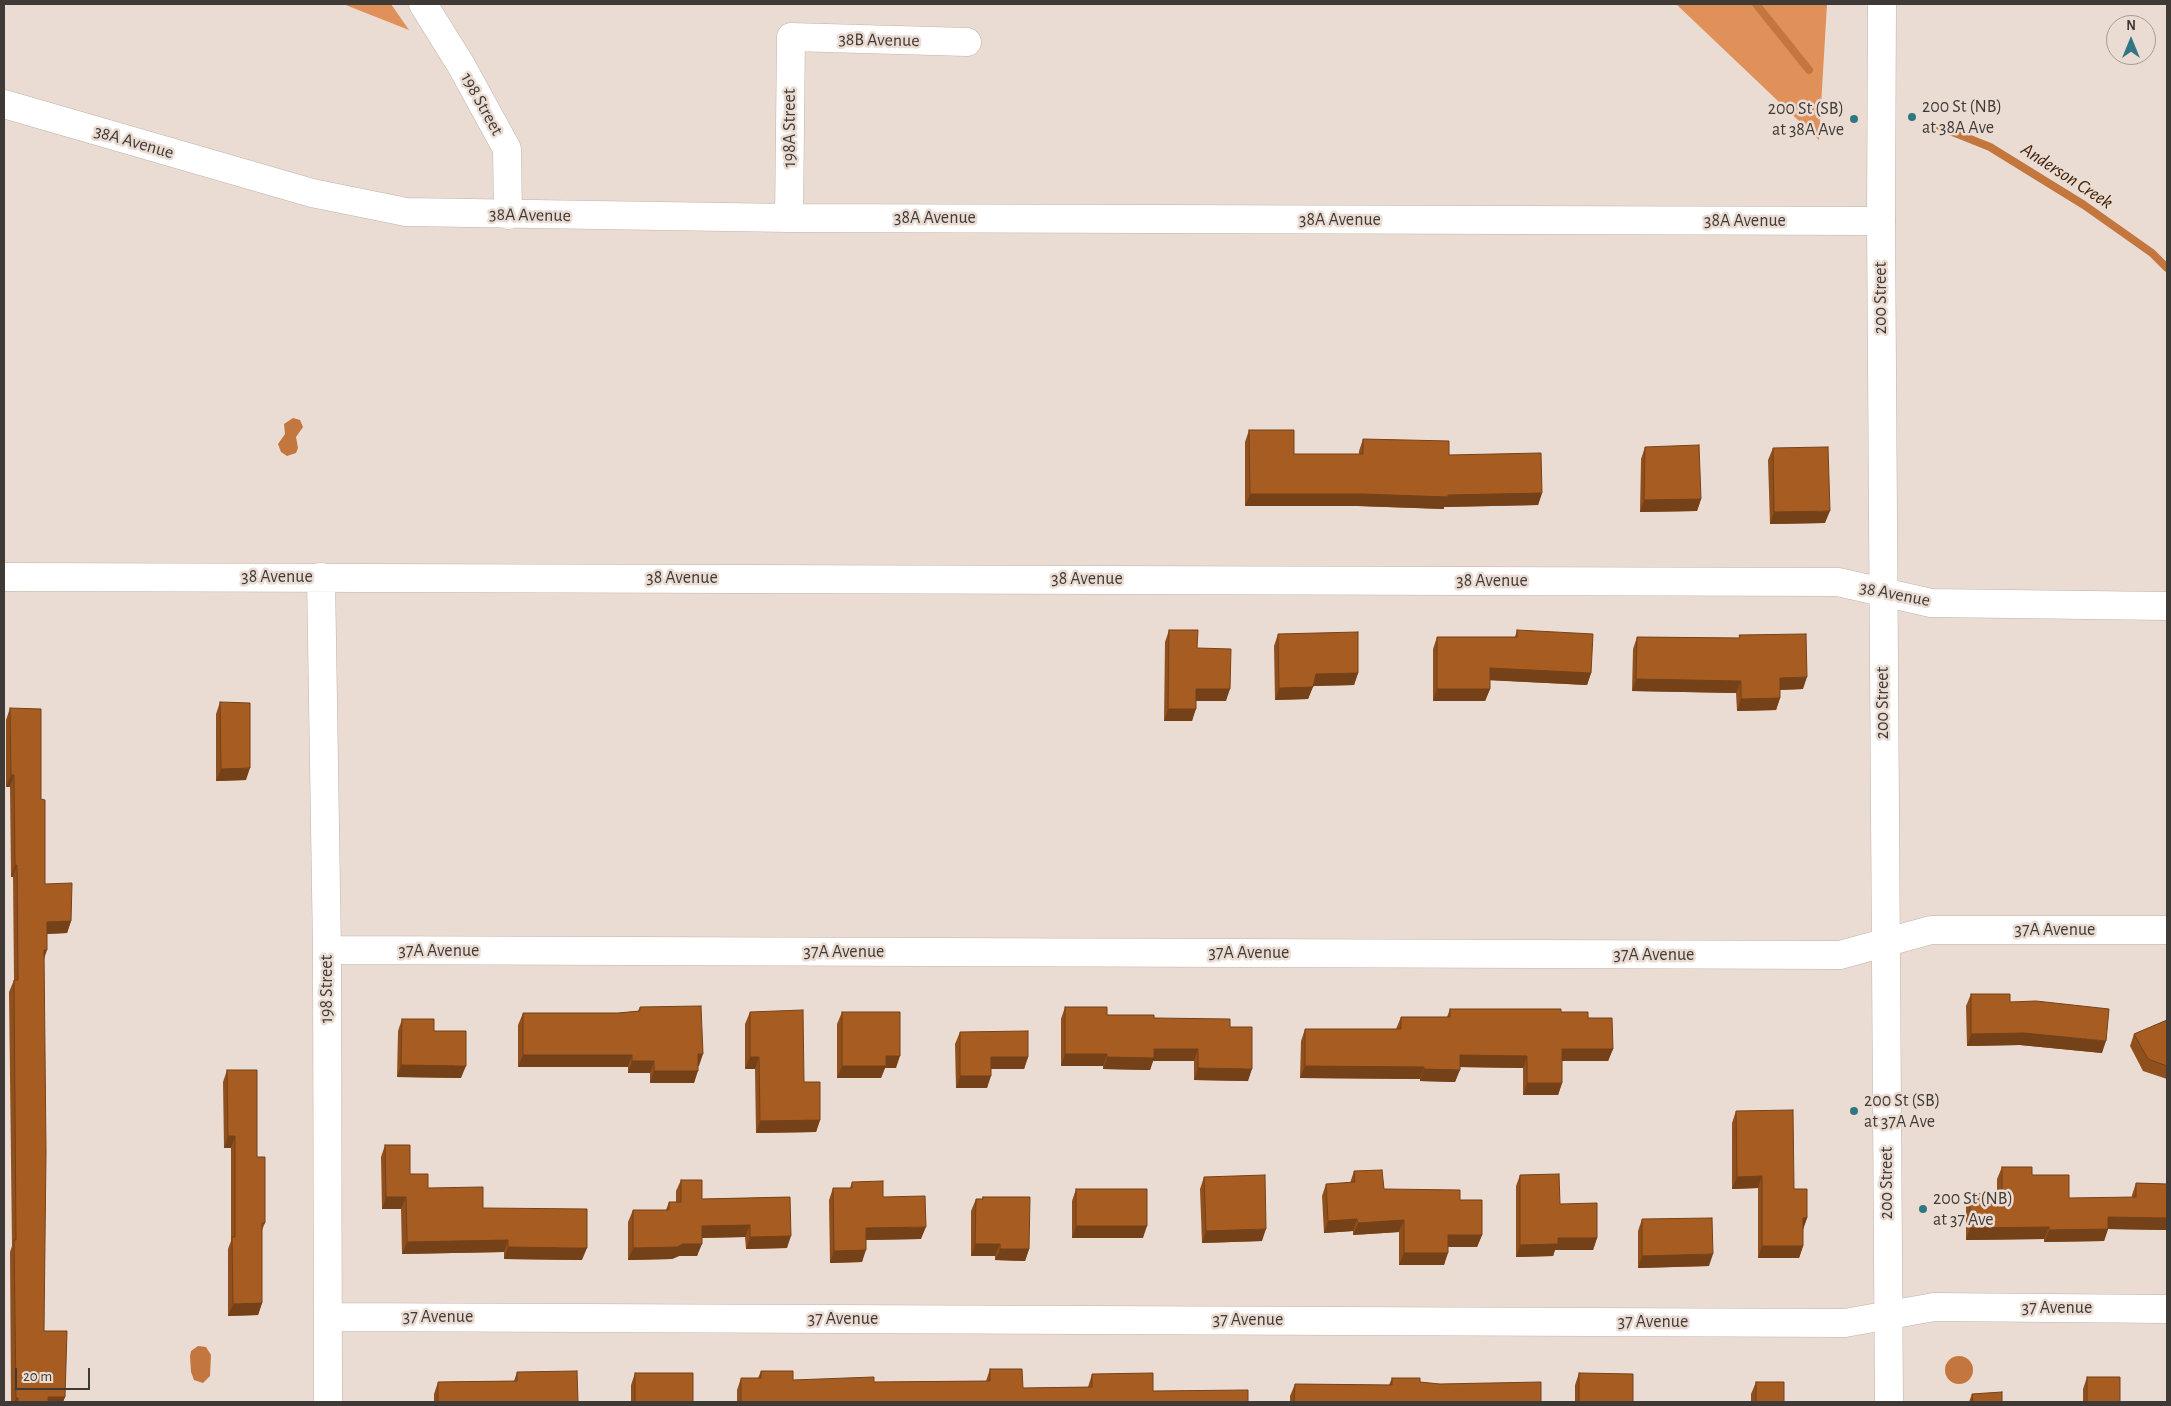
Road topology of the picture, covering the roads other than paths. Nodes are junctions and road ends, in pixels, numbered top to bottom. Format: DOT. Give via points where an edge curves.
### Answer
graph roads {
  1 [pos="423,4"];
  2 [pos="1882,4"];
  3 [pos="791,38"];
  4 [pos="967,42"];
  5 [pos="4,104"];
  6 [pos="508,214"];
  7 [pos="789,218"];
  8 [pos="1881,221"];
  9 [pos="4,577"];
  10 [pos="321,577"];
  11 [pos="1883,592"];
  12 [pos="2167,606"];
  13 [pos="2167,930"];
  14 [pos="1885,944"];
  15 [pos="326,950"];
  16 [pos="2167,1309"];
  17 [pos="1888,1316"];
  18 [pos="328,1317"];
  19 [pos="328,1402"];
  20 [pos="1889,1402"];
  1 -- 6 [label="street, 198 Street" via="507,149"];
  2 -- 8 [label="street, 200 Street"];
  3 -- 4 [label="street, 38B Avenue"];
  3 -- 7 [label="street, 198A Street"];
  5 -- 6 [label="street, 38A Avenue" via="312,192 406,212"];
  6 -- 7 [label="street, 38A Avenue"];
  7 -- 8 [label="street, 38A Avenue"];
  8 -- 11 [label="street, 200 Street"];
  9 -- 10 [label="street, 38 Avenue"];
  10 -- 11 [label="street, 38 Avenue" via="1838,582"];
  10 -- 15 [label="street, 198 Street"];
  11 -- 12 [label="street, 38 Avenue" via="1931,603"];
  11 -- 14 [label="street, 200 Street"];
  13 -- 14 [label="street, 37A Avenue" via="1931,930"];
  14 -- 15 [label="street, 37A Avenue" via="1840,955"];
  14 -- 17 [label="street, 200 Street"];
  15 -- 18 [label="street, 198 Street"];
  16 -- 17 [label="street, 37 Avenue" via="1934,1308"];
  17 -- 18 [label="street, 37 Avenue" via="1845,1323"];
  17 -- 20 [label="street, 200 Street"];
  18 -- 19 [label="street, 198 Street"];
}
